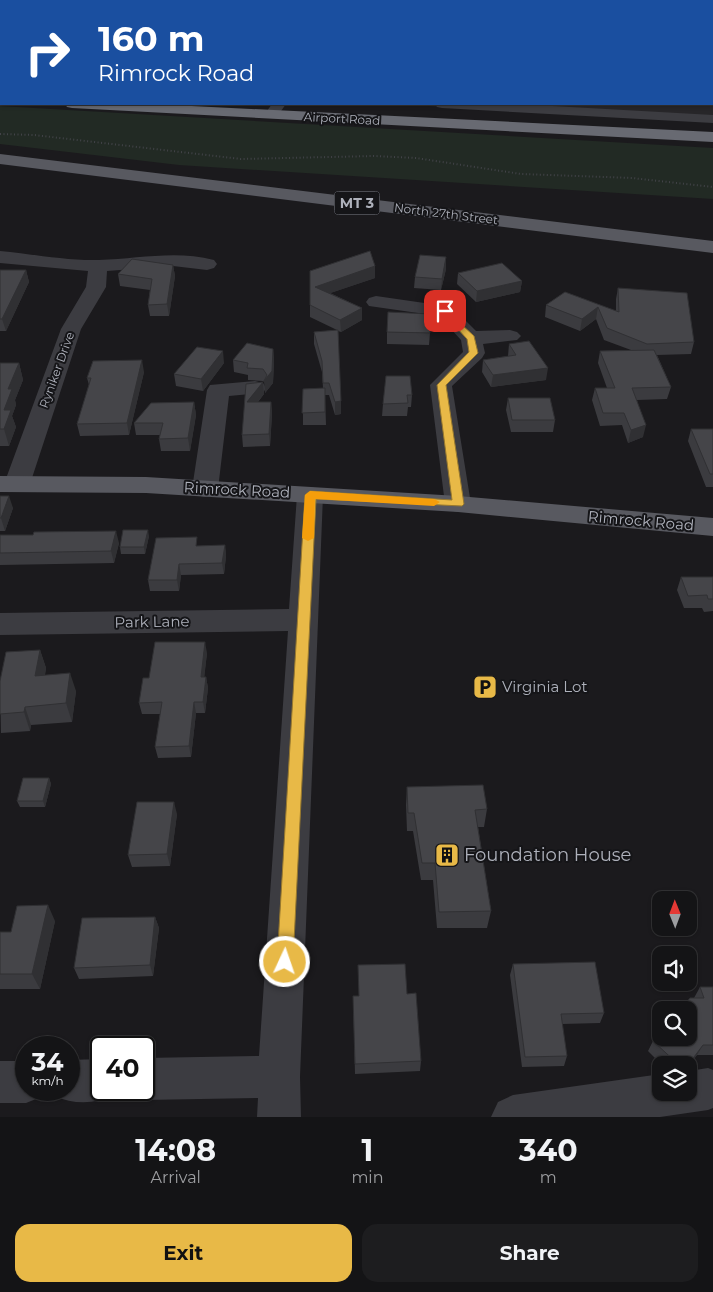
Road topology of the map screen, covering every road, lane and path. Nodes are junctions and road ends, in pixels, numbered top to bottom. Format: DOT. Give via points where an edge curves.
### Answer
graph roads {
  1 [pos="113,105"];
  2 [pos="226,105"];
  3 [pos="460,105"];
  4 [pos="276,109"];
  5 [pos="708,110"];
  6 [pos="0,134"];
  7 [pos="713,138"];
  8 [pos="0,159"];
  9 [pos="713,187"];
  10 [pos="713,247"];
  11 [pos="0,257"];
  12 [pos="207,264"];
  13 [pos="98,266"];
  14 [pos="376,302"];
  15 [pos="510,336"];
  16 [pos="471,338"];
  17 [pos="255,388"];
  18 [pos="8,484"];
  19 [pos="205,488"];
  20 [pos="310,495"];
  21 [pos="458,504"];
  22 [pos="713,527"];
  23 [pos="303,620"];
  24 [pos="0,624"];
  25 [pos="155,1080"];
  26 [pos="0,1082"];
  27 [pos="15,1082"];
  28 [pos="279,1097"];
  29 [pos="652,1097"];
  30 [pos="513,1117"];
  1 -- 4 [label="highway, Airport Road"];
  2 -- 4 [label="highway, Airport Road"];
  3 -- 5 [label="street" via="680,118"];
  4 -- 7 [label="highway, Airport Road"];
  6 -- 9 [label="path" via="242,159 416,158 521,174 632,178"];
  8 -- 10 [label="main road, North 27th Street / MT 3"];
  11 -- 13 [label="street"];
  12 -- 13 [label="street" via="172,260"];
  13 -- 18 [label="street, Ryniker Drive" via="96,287 71,330"];
  14 -- 16 [label="street" via="445,311"];
  15 -- 16 [label="street"];
  16 -- 21 [label="street" via="474,353 441,385"];
  17 -- 19 [label="street" via="218,390"];
  18 -- 19 [label="main road, Rimrock Road"];
  19 -- 20 [label="main road, Rimrock Road"];
  20 -- 21 [label="main road, Rimrock Road"];
  20 -- 23 [label="street"];
  21 -- 22 [label="main road, Rimrock Road"];
  23 -- 24 [label="street, Park Lane"];
  23 -- 28 [label="street"];
  25 -- 28 [label="street"];
  26 -- 27 [label="street"];
  29 -- 30 [label="street"];
}
